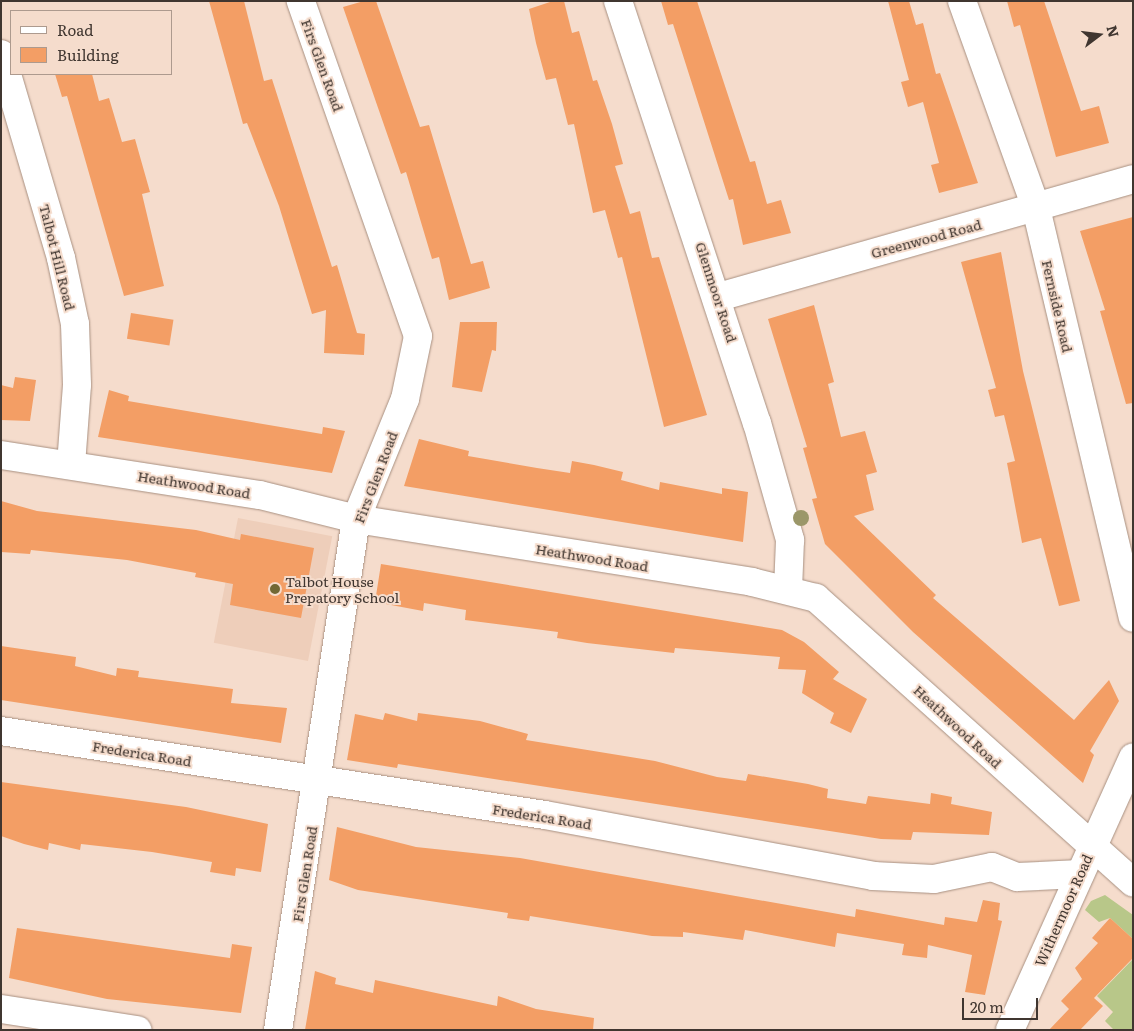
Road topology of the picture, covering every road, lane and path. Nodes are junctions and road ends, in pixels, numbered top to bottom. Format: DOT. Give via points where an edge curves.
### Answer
graph roads {
  1 [pos="301,1"];
  2 [pos="618,1"];
  3 [pos="962,1"];
  4 [pos="1,54"];
  5 [pos="1133,179"];
  6 [pos="1036,208"];
  7 [pos="719,298"];
  8 [pos="1,455"];
  9 [pos="71,464"];
  10 [pos="356,519"];
  11 [pos="788,589"];
  12 [pos="1133,618"];
  13 [pos="1,731"];
  14 [pos="1133,758"];
  15 [pos="320,781"];
  16 [pos="1092,846"];
  17 [pos="1080,874"];
  18 [pos="1133,882"];
  19 [pos="1,1009"];
  20 [pos="138,1030"];
  21 [pos="278,1030"];
  22 [pos="1010,1030"];
  1 -- 10 [label="street, Firs Glen Road" via="418,336 405,399"];
  2 -- 7 [label="street, Glenmoor Road"];
  3 -- 6 [label="street, Fernside Road"];
  4 -- 9 [label="street, Talbot Hill Road" via="61,258 75,324 77,385"];
  5 -- 6 [label="street, Greenwood Road"];
  6 -- 7 [label="street, Greenwood Road"];
  6 -- 12 [label="street, Fernside Road"];
  7 -- 11 [label="street, Glenmoor Road" via="790,540"];
  8 -- 9 [label="street, Heathwood Road"];
  9 -- 10 [label="street, Heathwood Road" via="260,495"];
  10 -- 11 [label="street, Heathwood Road"];
  10 -- 15 [label="street, Firs Glen Road"];
  11 -- 16 [label="street, Heathwood Road" via="816,598 837,615"];
  13 -- 15 [label="street, Frederica Road"];
  14 -- 16 [label="street, Withermoor Road"];
  15 -- 17 [label="street, Frederica Road" via="545,815 873,876 934,879 992,867 1016,877"];
  15 -- 21 [label="street, Firs Glen Road"];
  16 -- 17 [label="street, Withermoor Road"];
  16 -- 18 [label="street, Heathwood Road"];
  17 -- 22 [label="street, Withermoor Road"];
  19 -- 20 [label="street"];
}
